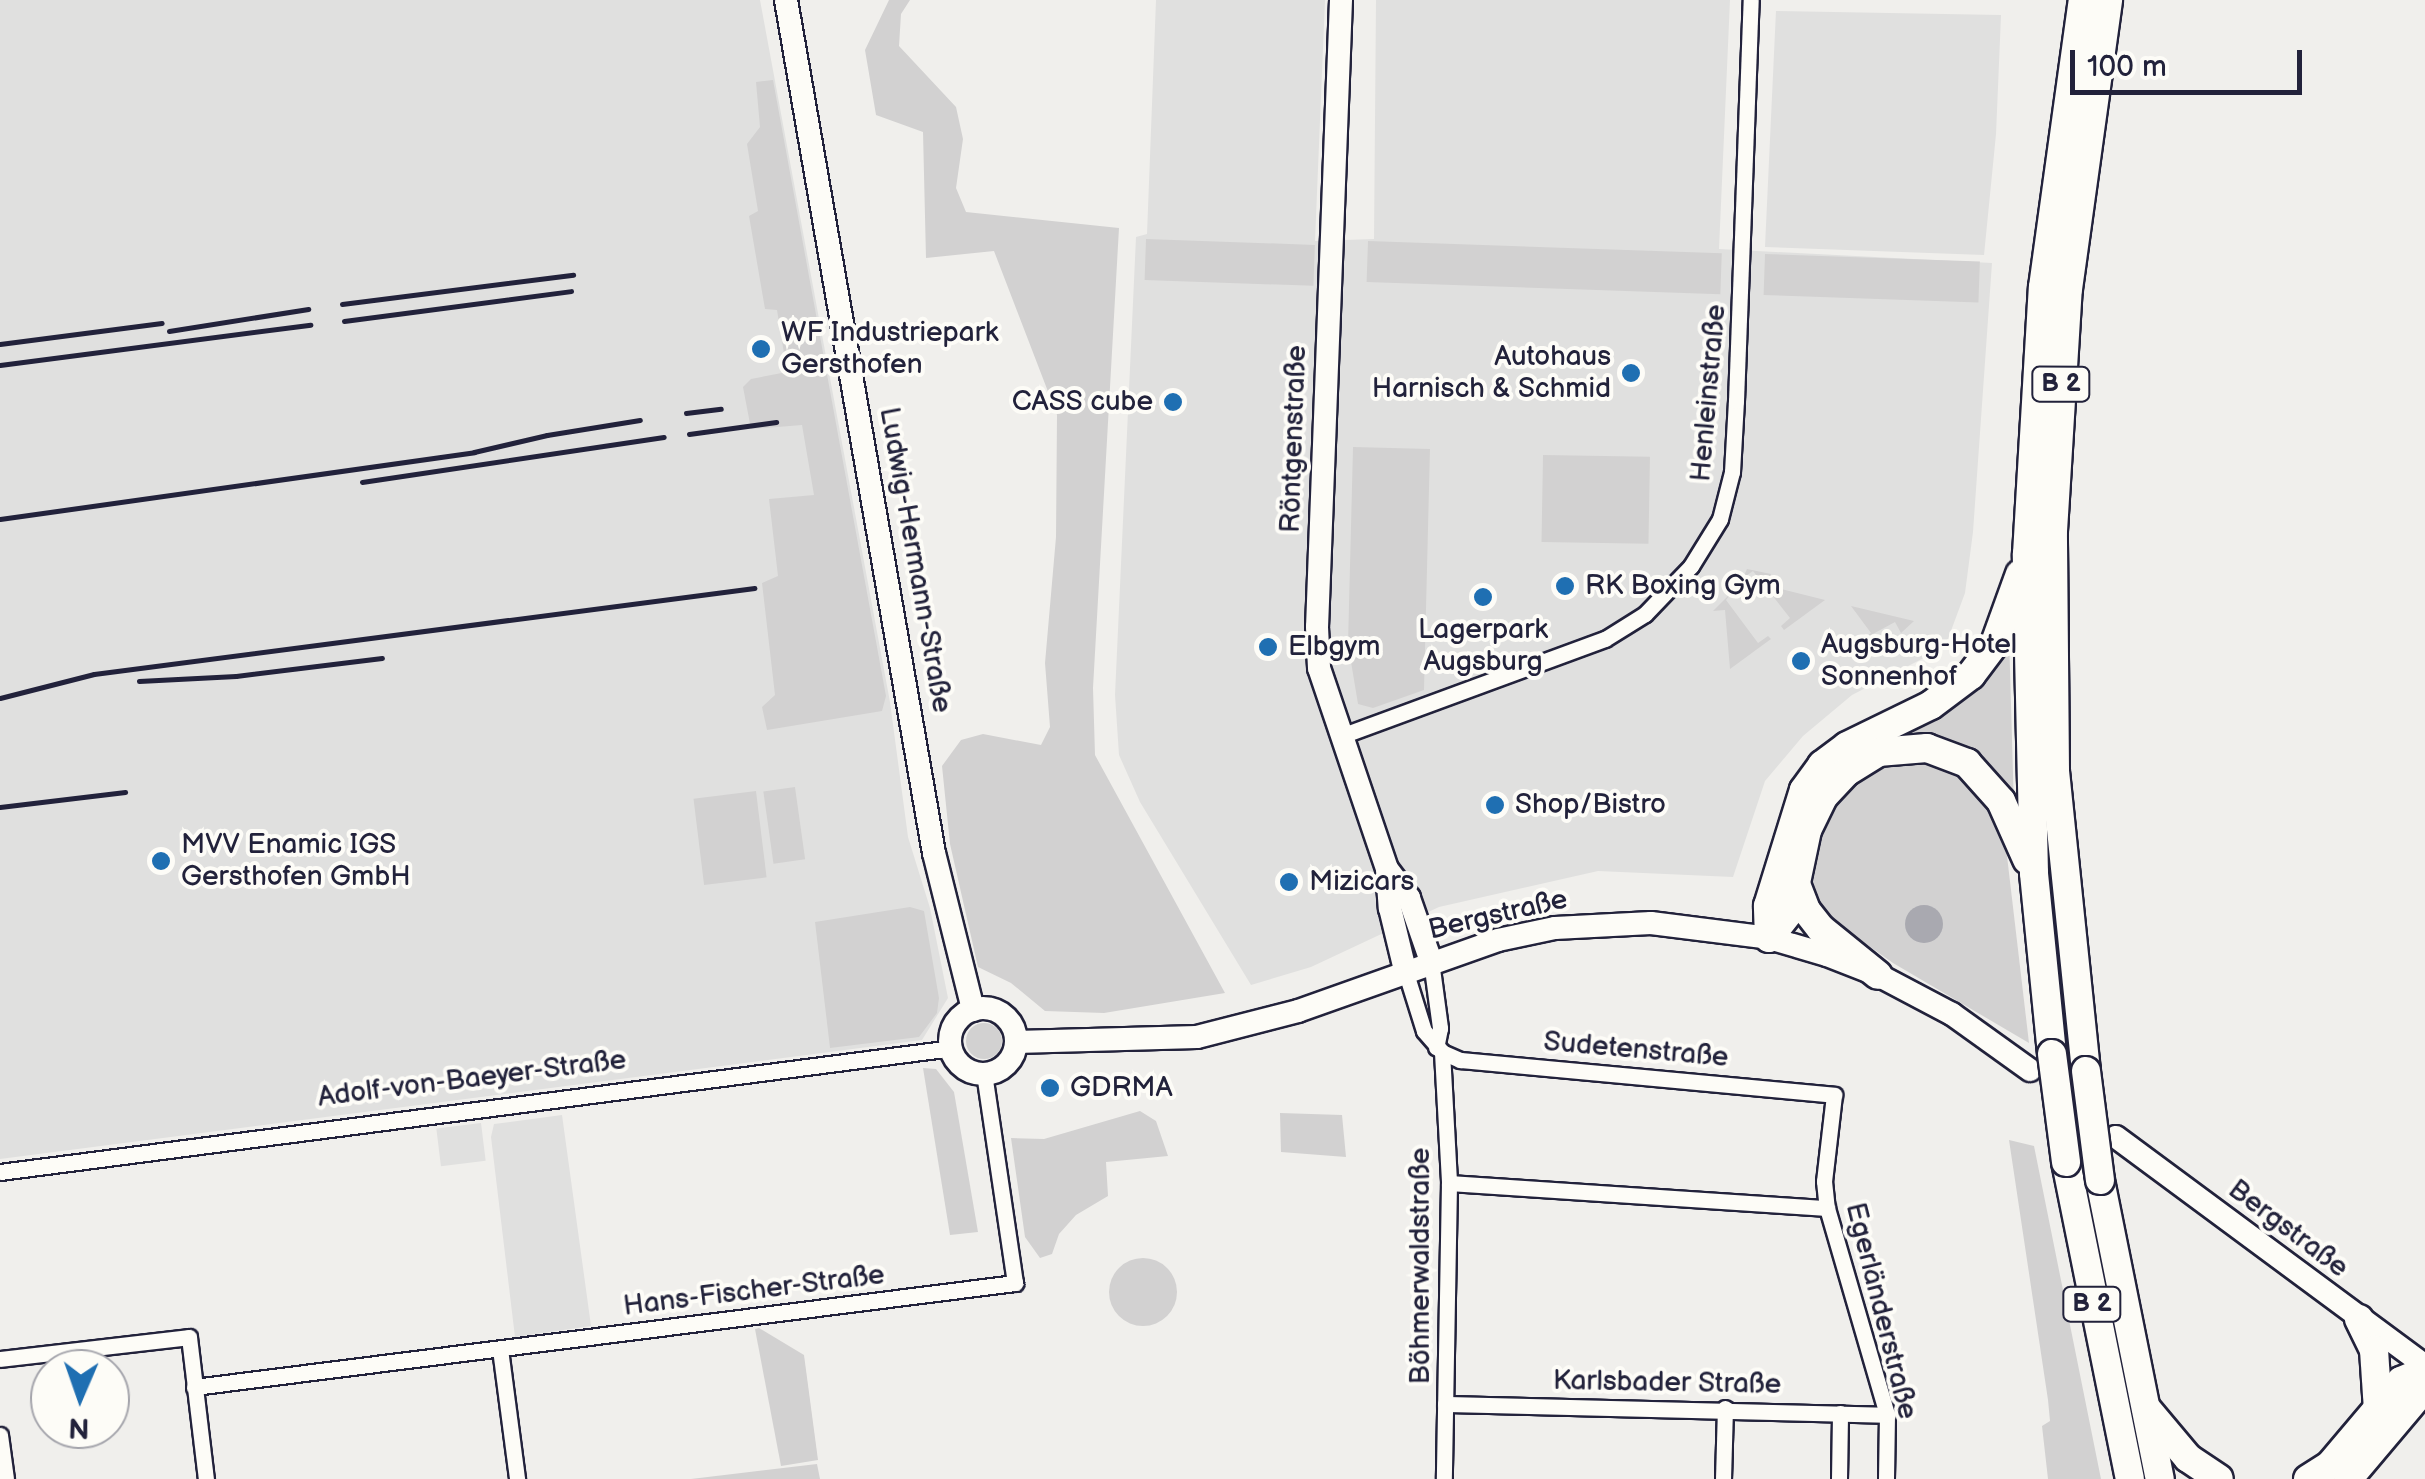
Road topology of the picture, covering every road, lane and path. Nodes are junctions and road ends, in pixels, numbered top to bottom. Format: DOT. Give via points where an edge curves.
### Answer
graph roads {
  1 [pos="786,0"];
  2 [pos="1341,0"];
  3 [pos="1751,0"];
  4 [pos="2083,0"];
  5 [pos="2108,0"];
  6 [pos="2027,554"];
  7 [pos="1341,736"];
  8 [pos="1387,869"];
  9 [pos="2034,874"];
  10 [pos="1796,884"];
  11 [pos="1769,938"];
  12 [pos="1431,961"];
  13 [pos="1406,970"];
  14 [pos="1878,975"];
  15 [pos="973,1010"];
  16 [pos="1016,1042"];
  17 [pos="952,1048"];
  18 [pos="1439,1050"];
  19 [pos="2041,1062"];
  20 [pos="984,1074"];
  21 [pos="1834,1095"];
  22 [pos="2116,1137"];
  23 [pos="0,1172"];
  24 [pos="1449,1183"];
  25 [pos="1827,1208"];
  26 [pos="2358,1320"];
  27 [pos="500,1348"];
  28 [pos="0,1359"];
  29 [pos="2425,1369"];
  30 [pos="2425,1381"];
  31 [pos="194,1388"];
  32 [pos="1445,1404"];
  33 [pos="2144,1406"];
  34 [pos="1725,1408"];
  35 [pos="2378,1410"];
  36 [pos="1840,1414"];
  37 [pos="1888,1414"];
  38 [pos="0,1435"];
  39 [pos="6,1479"];
  40 [pos="206,1479"];
  41 [pos="517,1479"];
  42 [pos="1444,1479"];
  43 [pos="1723,1479"];
  44 [pos="1840,1479"];
  45 [pos="1886,1479"];
  46 [pos="2130,1479"];
  47 [pos="2160,1479"];
  48 [pos="2220,1479"];
  49 [pos="2308,1479"];
  50 [pos="2348,1479"];
  1 -- 15 [label="street, Ludwig-Hermann-Straße" via="934,852"];
  2 -- 7 [label="street, Röntgenstraße" via="1316,627 1319,668"];
  3 -- 7 [label="street, Henleinstraße" via="1732,472 1720,519 1691,566 1645,614 1605,640"];
  4 -- 6 [label="highway, B 2" via="2043,288"];
  5 -- 33 [label="highway, B 2, bridge" via="2068,289 2054,530 2056,770 2100,1180"];
  6 -- 9 [label="highway, B 2"];
  6 -- 11 [label="highway, B 2" via="1995,643 1971,675 1931,705 1847,746 1804,790 1768,906"];
  7 -- 8 [label="street, Röntgenstraße"];
  8 -- 12 [label="street, Röntgenstraße" via="1409,898"];
  8 -- 13 [label="street, Röntgenstraße"];
  9 -- 10 [label="highway, B 2" via="1982,776 1950,754 1903,747 1859,762 1822,797"];
  9 -- 19 [label="highway, B 2"];
  10 -- 11 [label="highway, B 2" via="1790,911"];
  10 -- 14 [label="highway" via="1821,929"];
  11 -- 12 [label="street, Bergstraße" via="1608,922 1498,940"];
  11 -- 14 [label="street, Bergstraße"];
  12 -- 13 [label="street, Bergstraße"];
  12 -- 18 [label="street"];
  13 -- 16 [label="street, Bergstraße" via="1298,1011 1197,1037"];
  13 -- 18 [label="street" via="1424,1032"];
  14 -- 19 [label="street, Bergstraße"];
  15 -- 16 [label="street" via="1004,1016"];
  15 -- 17 [label="street" via="956,1023"];
  16 -- 20 [label="street" via="1008,1064"];
  17 -- 20 [label="street" via="968,1070"];
  17 -- 23 [label="street, Adolf-von-Baeyer-Straße"];
  18 -- 21 [label="street, Sudetenstraße" via="1460,1060"];
  18 -- 24 [label="street, Böhmerwaldstraße"];
  19 -- 46 [label="highway, B 2, bridge"];
  20 -- 27 [label="street, Hans-Fischer-Straße" via="1015,1282"];
  21 -- 25 [label="street, Egerländerstraße"];
  22 -- 26 [label="street, Bergstraße"];
  24 -- 25 [label="street"];
  24 -- 32 [label="street, Böhmerwaldstraße"];
  25 -- 37 [label="street, Egerländerstraße"];
  26 -- 29 [label="street, Bergstraße"];
  26 -- 35 [label="highway" via="2374,1350"];
  27 -- 31 [label="street, Hans-Fischer-Straße"];
  27 -- 41 [label="street"];
  28 -- 31 [label="street" via="189,1337"];
  29 -- 35 [label="highway" via="2400,1382"];
  30 -- 50 [label="highway"];
  31 -- 40 [label="street"];
  32 -- 34 [label="street, Karlsbader Straße"];
  32 -- 42 [label="street, Böhmerwaldstraße"];
  33 -- 47 [label="highway, B 2"];
  33 -- 48 [label="highway, B 2" via="2188,1458"];
  34 -- 36 [label="street, Karlsbader Straße"];
  34 -- 43 [label="street"];
  35 -- 49 [label="highway" via="2330,1465"];
  36 -- 37 [label="street, Karlsbader Straße"];
  36 -- 44 [label="street"];
  37 -- 45 [label="street, Egerländerstraße"];
  38 -- 39 [label="street"];
}
